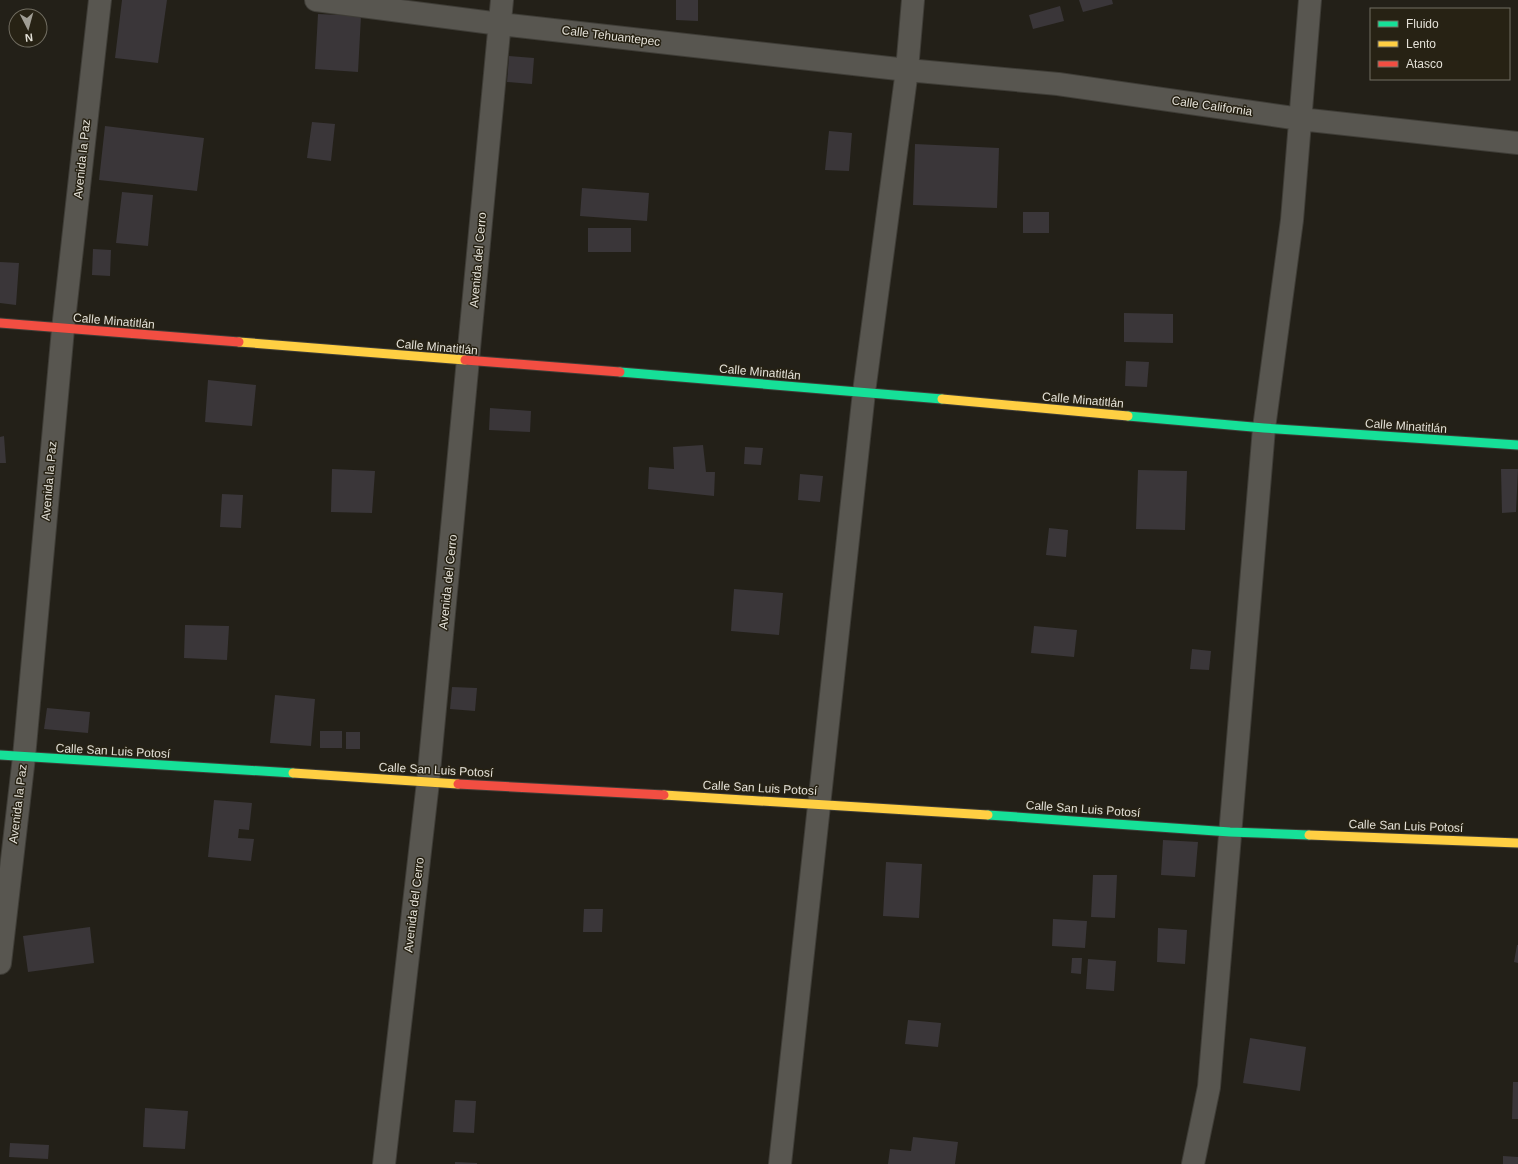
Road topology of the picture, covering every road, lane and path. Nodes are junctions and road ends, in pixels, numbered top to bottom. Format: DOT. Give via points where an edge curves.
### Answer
graph roads {
  1 [pos="100,0"];
  2 [pos="316,0"];
  3 [pos="502,0"];
  4 [pos="913,0"];
  5 [pos="1310,0"];
  6 [pos="500,24"];
  7 [pos="907,70"];
  8 [pos="1300,119"];
  9 [pos="1518,143"];
  10 [pos="0,323"];
  11 [pos="63,329"];
  12 [pos="469,361"];
  13 [pos="864,392"];
  14 [pos="1264,428"];
  15 [pos="1518,446"];
  16 [pos="0,755"];
  17 [pos="24,757"];
  18 [pos="428,782"];
  19 [pos="820,803"];
  20 [pos="1230,832"];
  21 [pos="1518,843"];
  22 [pos="0,963"];
  23 [pos="384,1164"];
  24 [pos="780,1164"];
  25 [pos="1194,1164"];
  1 -- 11 [label="street, Avenida la Paz"];
  2 -- 6 [label="street, Calle Tehuantepec"];
  3 -- 6 [label="street, Avenida del Cerro"];
  4 -- 7 [label="street"];
  5 -- 8 [label="street"];
  6 -- 7 [label="street, Calle Tehuantepec"];
  6 -- 12 [label="street, Avenida del Cerro"];
  7 -- 8 [label="street, Calle California" via="1058,84"];
  7 -- 13 [label="street"];
  8 -- 9 [label="street, Calle California"];
  8 -- 14 [label="street" via="1292,220"];
  10 -- 11 [label="street, Calle Minatitlán"];
  11 -- 12 [label="street, Calle Minatitlán"];
  11 -- 17 [label="street, Avenida la Paz"];
  12 -- 13 [label="street, Calle Minatitlán"];
  12 -- 18 [label="street, Avenida del Cerro"];
  13 -- 14 [label="street, Calle Minatitlán"];
  13 -- 19 [label="street"];
  14 -- 15 [label="street, Calle Minatitlán"];
  14 -- 20 [label="street"];
  16 -- 17 [label="street, Calle San Luis Potosí"];
  17 -- 18 [label="street, Calle San Luis Potosí"];
  17 -- 22 [label="street, Avenida la Paz"];
  18 -- 19 [label="street, Calle San Luis Potosí"];
  18 -- 23 [label="street, Avenida del Cerro"];
  19 -- 20 [label="street, Calle San Luis Potosí"];
  19 -- 24 [label="street"];
  20 -- 21 [label="street, Calle San Luis Potosí"];
  20 -- 25 [label="street" via="1209,1087"];
}
